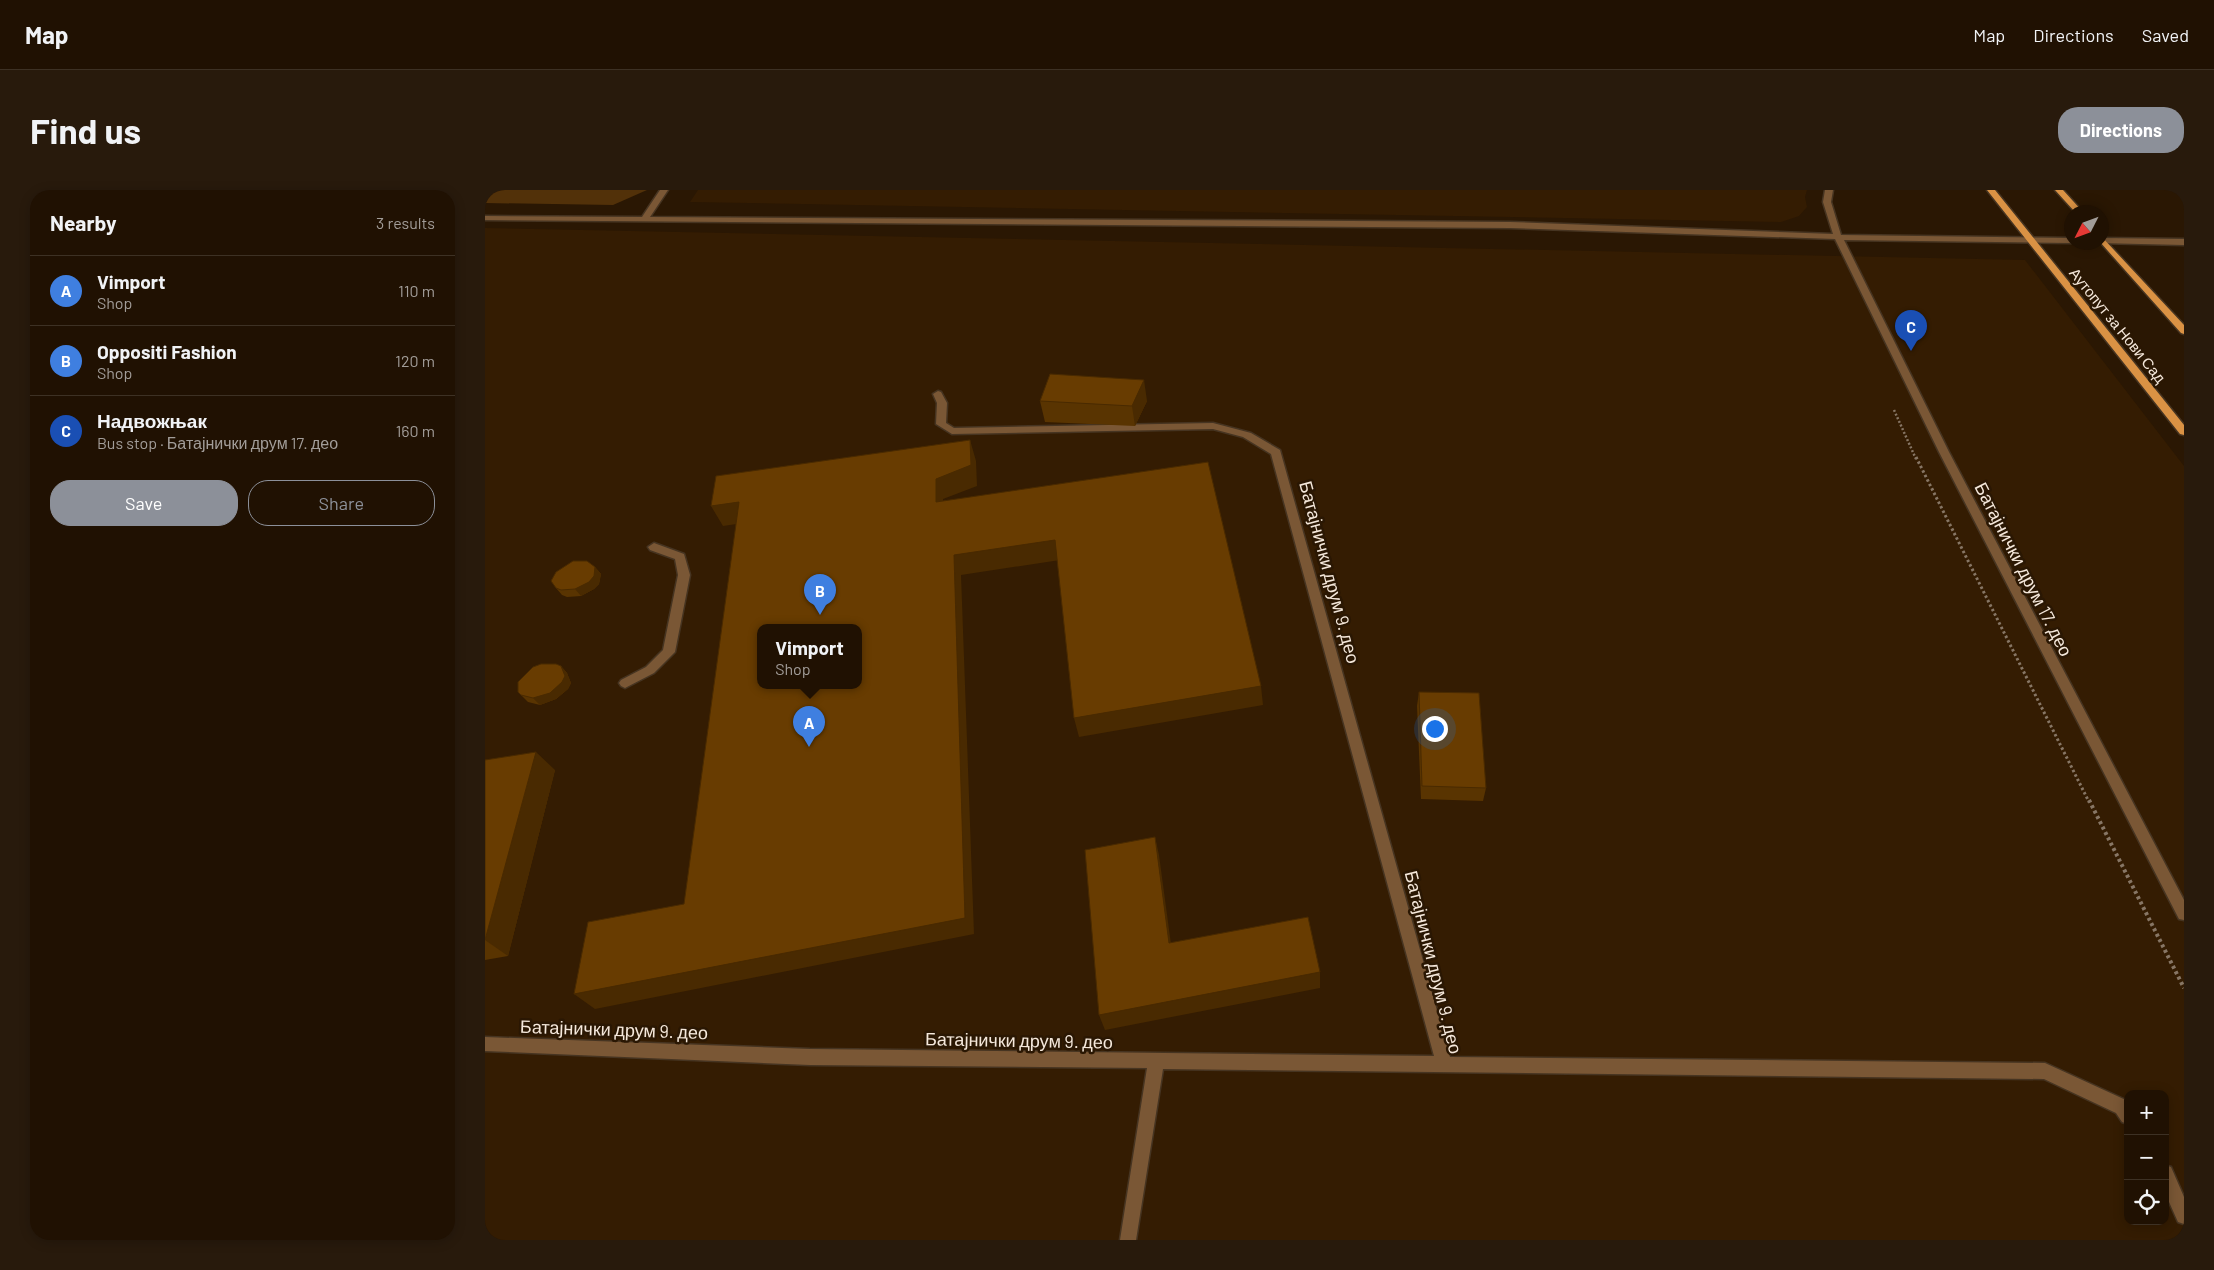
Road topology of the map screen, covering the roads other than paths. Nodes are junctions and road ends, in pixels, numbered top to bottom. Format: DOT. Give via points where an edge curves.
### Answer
graph roads {
  1 [pos="664,190"];
  2 [pos="1829,190"];
  3 [pos="1991,190"];
  4 [pos="2059,190"];
  5 [pos="2073,205"];
  6 [pos="485,218"];
  7 [pos="644,219"];
  8 [pos="1838,237"];
  9 [pos="2029,239"];
  10 [pos="2064,240"];
  11 [pos="2109,240"];
  12 [pos="2184,242"];
  13 [pos="2109,248"];
  14 [pos="2184,330"];
  15 [pos="937,394"];
  16 [pos="2184,432"];
  17 [pos="654,547"];
  18 [pos="625,683"];
  19 [pos="2184,914"];
  20 [pos="485,1044"];
  21 [pos="1156,1062"];
  22 [pos="1443,1064"];
  23 [pos="2124,1110"];
  24 [pos="2168,1180"];
  25 [pos="2184,1216"];
  26 [pos="1128,1240"];
  1 -- 7 [label="street"];
  2 -- 8 [label="street, Батајнички друм 17. део" via="1827,202"];
  3 -- 9 [label="main road, Аутопут за Нови Сад"];
  4 -- 5 [label="main road"];
  6 -- 7 [label="street"];
  7 -- 8 [label="street" via="1510,225"];
  8 -- 9 [label="street"];
  8 -- 19 [label="street, Батајнички друм 17. део" via="1944,452"];
  9 -- 10 [label="street"];
  9 -- 16 [label="main road, Аутопут за Нови Сад"];
  11 -- 12 [label="street"];
  13 -- 14 [label="main road"];
  15 -- 22 [label="street, Батајнички друм 9. део" via="942,403 941,424 952,431 1213,426 1247,435 1276,452"];
  17 -- 18 [label="street" via="680,556 684,575 669,652 650,670"];
  20 -- 21 [label="street, Батајнички друм 9. део" via="810,1057"];
  21 -- 22 [label="street, Батајнички друм 9. део"];
  21 -- 26 [label="street"];
  22 -- 23 [label="street" via="2045,1071"];
  24 -- 25 [label="street"];
}
